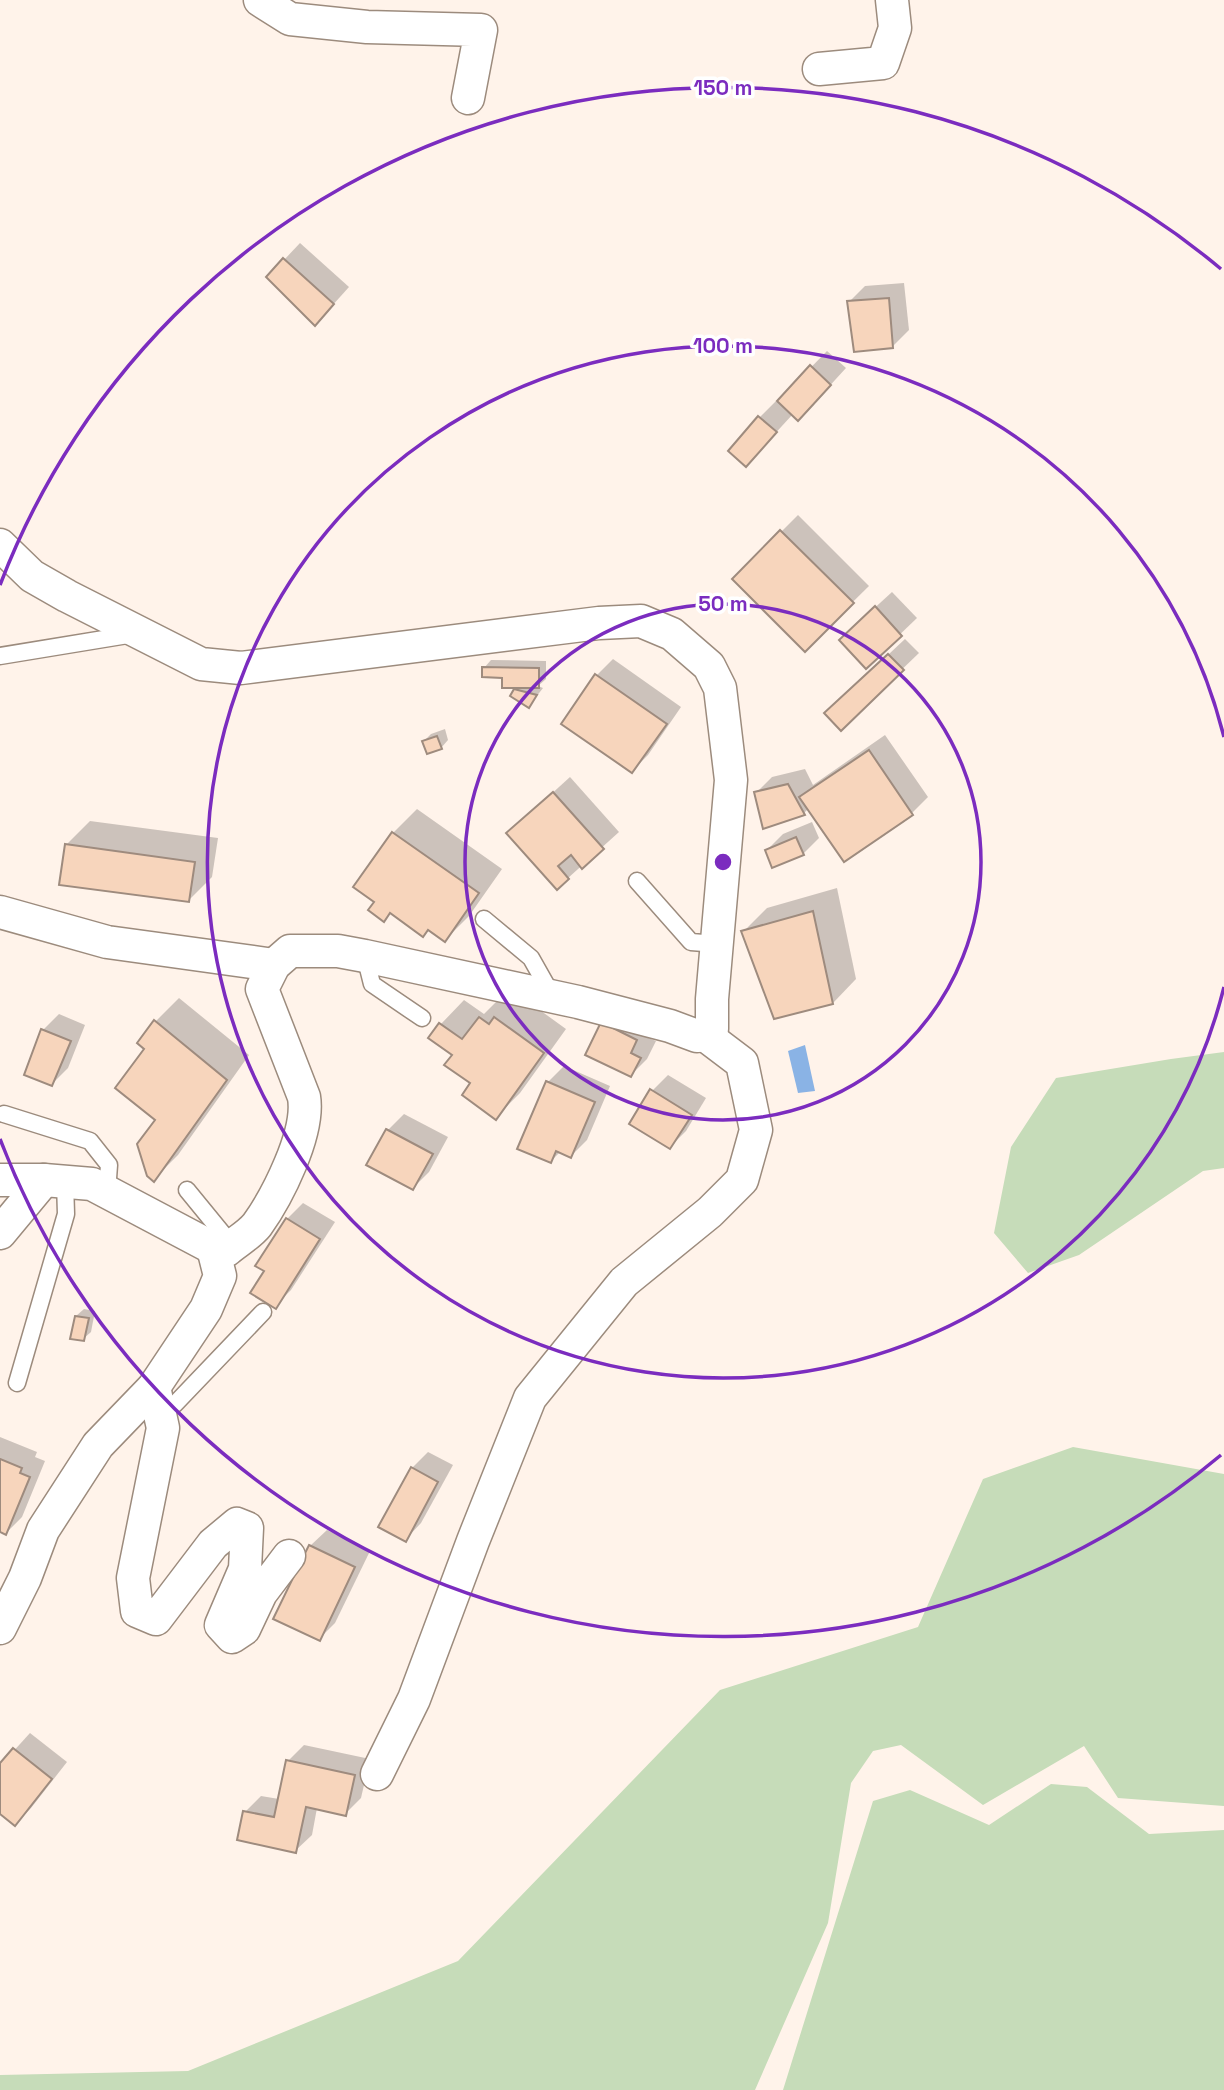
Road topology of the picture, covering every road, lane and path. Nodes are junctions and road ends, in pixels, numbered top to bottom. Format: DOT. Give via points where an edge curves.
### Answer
graph roads {
  1 [pos="260,0"];
  2 [pos="892,0"];
  3 [pos="819,69"];
  4 [pos="468,98"];
  5 [pos="0,545"];
  6 [pos="139,633"];
  7 [pos="0,656"];
  8 [pos="637,881"];
  9 [pos="0,912"];
  10 [pos="484,919"];
  11 [pos="717,944"];
  12 [pos="365,956"];
  13 [pos="274,965"];
  14 [pos="553,997"];
  15 [pos="422,1018"];
  16 [pos="705,1035"];
  17 [pos="4,1114"];
  18 [pos="0,1180"];
  19 [pos="55,1181"];
  20 [pos="187,1190"];
  21 [pos="107,1192"];
  22 [pos="0,1233"];
  23 [pos="223,1247"];
  24 [pos="263,1312"];
  25 [pos="17,1383"];
  26 [pos="156,1398"];
  27 [pos="289,1556"];
  28 [pos="0,1628"];
  29 [pos="377,1774"];
  1 -- 4 [label="street" via="290,19 367,27 481,30"];
  2 -- 3 [label="street" via="895,28 883,63"];
  5 -- 6 [label="street" via="32,576"];
  6 -- 7 [label="lane"];
  6 -- 11 [label="street" via="201,664 240,668 599,623 641,621 672,634 709,666 720,688 724,712 731,780"];
  8 -- 11 [label="lane" via="691,942"];
  9 -- 13 [label="street" via="107,942"];
  10 -- 14 [label="lane" via="531,958"];
  11 -- 16 [label="street" via="712,1029"];
  12 -- 13 [label="street" via="290,951"];
  12 -- 14 [label="street"];
  12 -- 15 [label="lane" via="372,984"];
  13 -- 23 [label="street" via="262,989 304,1097 305,1121 289,1168 255,1227"];
  14 -- 16 [label="street"];
  16 -- 29 [label="street" via="743,1063 756,1130 742,1180 624,1282 530,1398 414,1699"];
  17 -- 21 [label="lane" via="90,1142 108,1165"];
  18 -- 19 [label="street"];
  19 -- 21 [label="street" via="92,1184"];
  19 -- 22 [label="street"];
  19 -- 25 [label="lane" via="66,1214"];
  20 -- 23 [label="lane"];
  21 -- 23 [label="street"];
  23 -- 26 [label="street" via="220,1276 206,1309"];
  24 -- 26 [label="lane" via="175,1404"];
  26 -- 27 [label="street" via="163,1428 133,1578 137,1611 156,1619 213,1544 237,1524 247,1528 245,1569 221,1625 232,1637 244,1629 261,1593"];
  26 -- 28 [label="street" via="98,1445 43,1530"];
}
